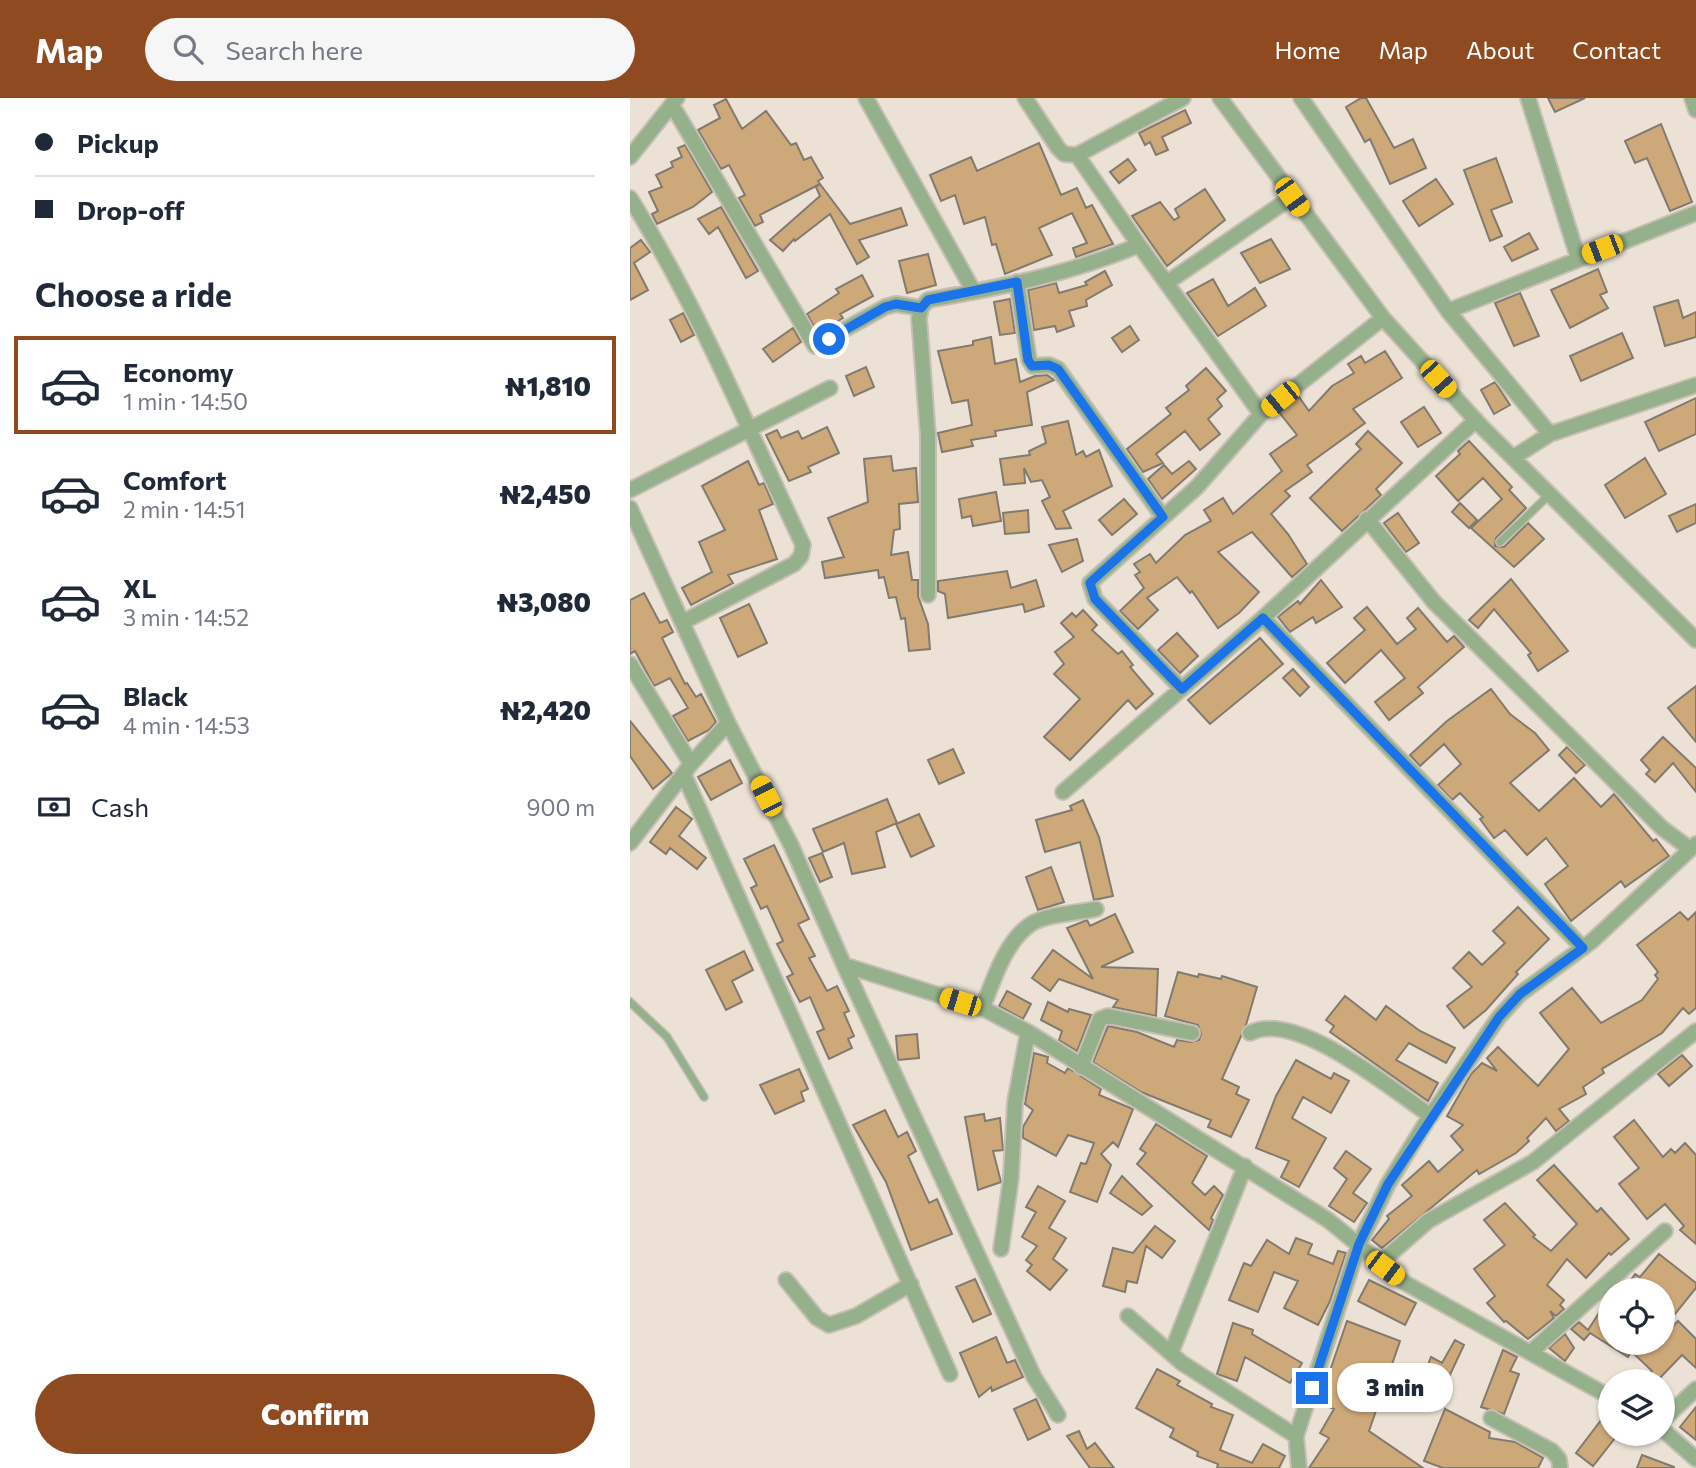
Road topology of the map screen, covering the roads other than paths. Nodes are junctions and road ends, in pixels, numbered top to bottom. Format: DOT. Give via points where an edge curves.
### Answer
graph roads {
  1 [pos="866,98"];
  2 [pos="1025,98"];
  3 [pos="1183,98"];
  4 [pos="1220,98"];
  5 [pos="1301,98"];
  6 [pos="1528,98"];
  7 [pos="1692,98"];
  8 [pos="675,102"];
  9 [pos="1696,110"];
  10 [pos="630,130"];
  11 [pos="640,142"];
  12 [pos="1077,155"];
  13 [pos="630,157"];
  14 [pos="1292,197"];
  15 [pos="630,198"];
  16 [pos="1696,213"];
  17 [pos="1139,245"];
  18 [pos="1578,258"];
  19 [pos="1017,282"];
  20 [pos="1168,282"];
  21 [pos="974,292"];
  22 [pos="921,308"];
  23 [pos="1448,311"];
  24 [pos="1383,318"];
  25 [pos="1696,385"];
  26 [pos="830,388"];
  27 [pos="1261,414"];
  28 [pos="1476,420"];
  29 [pos="749,430"];
  30 [pos="1550,434"];
  31 [pos="1514,457"];
  32 [pos="630,490"];
  33 [pos="1550,494"];
  34 [pos="630,508"];
  35 [pos="1163,517"];
  36 [pos="1367,519"];
  37 [pos="1500,542"];
  38 [pos="928,595"];
  39 [pos="1263,618"];
  40 [pos="683,622"];
  41 [pos="1696,640"];
  42 [pos="630,664"];
  43 [pos="1182,689"];
  44 [pos="728,723"];
  45 [pos="687,769"];
  46 [pos="1063,792"];
  47 [pos="630,842"];
  48 [pos="1693,847"];
  49 [pos="1096,909"];
  50 [pos="1583,948"];
  51 [pos="844,965"];
  52 [pos="630,1002"];
  53 [pos="982,1009"];
  54 [pos="1696,1031"];
  55 [pos="1028,1032"];
  56 [pos="1192,1033"];
  57 [pos="1250,1033"];
  58 [pos="1081,1068"];
  59 [pos="704,1097"];
  60 [pos="1431,1115"];
  61 [pos="1245,1166"];
  62 [pos="1665,1231"];
  63 [pos="1359,1244"];
  64 [pos="1001,1249"];
  65 [pos="1380,1263"];
  66 [pos="786,1280"];
  67 [pos="911,1284"];
  68 [pos="1128,1316"];
  69 [pos="1531,1352"];
  70 [pos="1171,1353"];
  71 [pos="950,1374"];
  72 [pos="1696,1389"];
  73 [pos="1598,1390"];
  74 [pos="1675,1409"];
  75 [pos="1058,1415"];
  76 [pos="1491,1418"];
  77 [pos="1296,1436"];
  78 [pos="1675,1440"];
  79 [pos="1696,1459"];
  80 [pos="1298,1468"];
  81 [pos="1560,1468"];
  1 -- 21 [label="street"];
  2 -- 12 [label="street" via="1058,148 1064,154"];
  3 -- 12 [label="street"];
  4 -- 14 [label="street"];
  5 -- 23 [label="street"];
  6 -- 18 [label="street"];
  7 -- 9 [label="street"];
  8 -- 11 [label="street"];
  8 -- 22 [label="street" via="815,346 885,307"];
  10 -- 11 [label="street"];
  11 -- 13 [label="street"];
  12 -- 17 [label="street"];
  14 -- 20 [label="street"];
  14 -- 24 [label="street"];
  15 -- 29 [label="street" via="652,232"];
  16 -- 18 [label="street"];
  17 -- 19 [label="street"];
  17 -- 20 [label="street"];
  18 -- 23 [label="street"];
  19 -- 21 [label="street"];
  19 -- 35 [label="street" via="1028,360 1032,366 1058,369"];
  20 -- 27 [label="street"];
  21 -- 22 [label="street" via="928,300"];
  22 -- 38 [label="street" via="928,436"];
  23 -- 30 [label="street"];
  24 -- 27 [label="street"];
  24 -- 28 [label="street"];
  25 -- 30 [label="street"];
  26 -- 29 [label="street"];
  27 -- 35 [label="street" via="1197,487"];
  28 -- 31 [label="street"];
  28 -- 36 [label="street"];
  29 -- 32 [label="street"];
  29 -- 40 [label="street" via="803,545 801,556 794,564"];
  30 -- 31 [label="street"];
  31 -- 33 [label="street"];
  33 -- 37 [label="lane"];
  33 -- 41 [label="street"];
  34 -- 40 [label="street"];
  35 -- 43 [label="street" via="1090,583 1095,599"];
  36 -- 39 [label="street"];
  36 -- 48 [label="street" via="1434,602 1662,828"];
  39 -- 43 [label="street"];
  39 -- 50 [label="street"];
  40 -- 44 [label="street"];
  42 -- 45 [label="street"];
  43 -- 46 [label="street"];
  44 -- 45 [label="street"];
  44 -- 51 [label="street" via="791,845"];
  45 -- 47 [label="street"];
  45 -- 67 [label="street"];
  48 -- 50 [label="street"];
  49 -- 53 [label="street" via="1033,923 1020,934"];
  50 -- 60 [label="street" via="1520,994 1499,1017"];
  51 -- 53 [label="street"];
  51 -- 75 [label="street" via="1034,1377"];
  52 -- 59 [label="lane" via="667,1037"];
  53 -- 55 [label="street"];
  54 -- 65 [label="street" via="1533,1162 1427,1221"];
  55 -- 58 [label="street"];
  55 -- 64 [label="street" via="1015,1102 1012,1178"];
  56 -- 58 [label="street" via="1108,1016 1100,1019"];
  57 -- 60 [label="street" via="1275,1027 1315,1039"];
  58 -- 61 [label="street"];
  60 -- 63 [label="street" via="1388,1184"];
  61 -- 63 [label="street"];
  61 -- 70 [label="street"];
  62 -- 69 [label="street"];
  63 -- 65 [label="street"];
  63 -- 77 [label="street"];
  65 -- 69 [label="street" via="1405,1283"];
  66 -- 67 [label="street" via="817,1318 829,1325 856,1317"];
  67 -- 71 [label="street"];
  68 -- 70 [label="street"];
  69 -- 73 [label="street"];
  70 -- 77 [label="street"];
  72 -- 74 [label="street"];
  76 -- 81 [label="street" via="1552,1451"];
  77 -- 80 [label="street"];
  78 -- 79 [label="street"];
}
